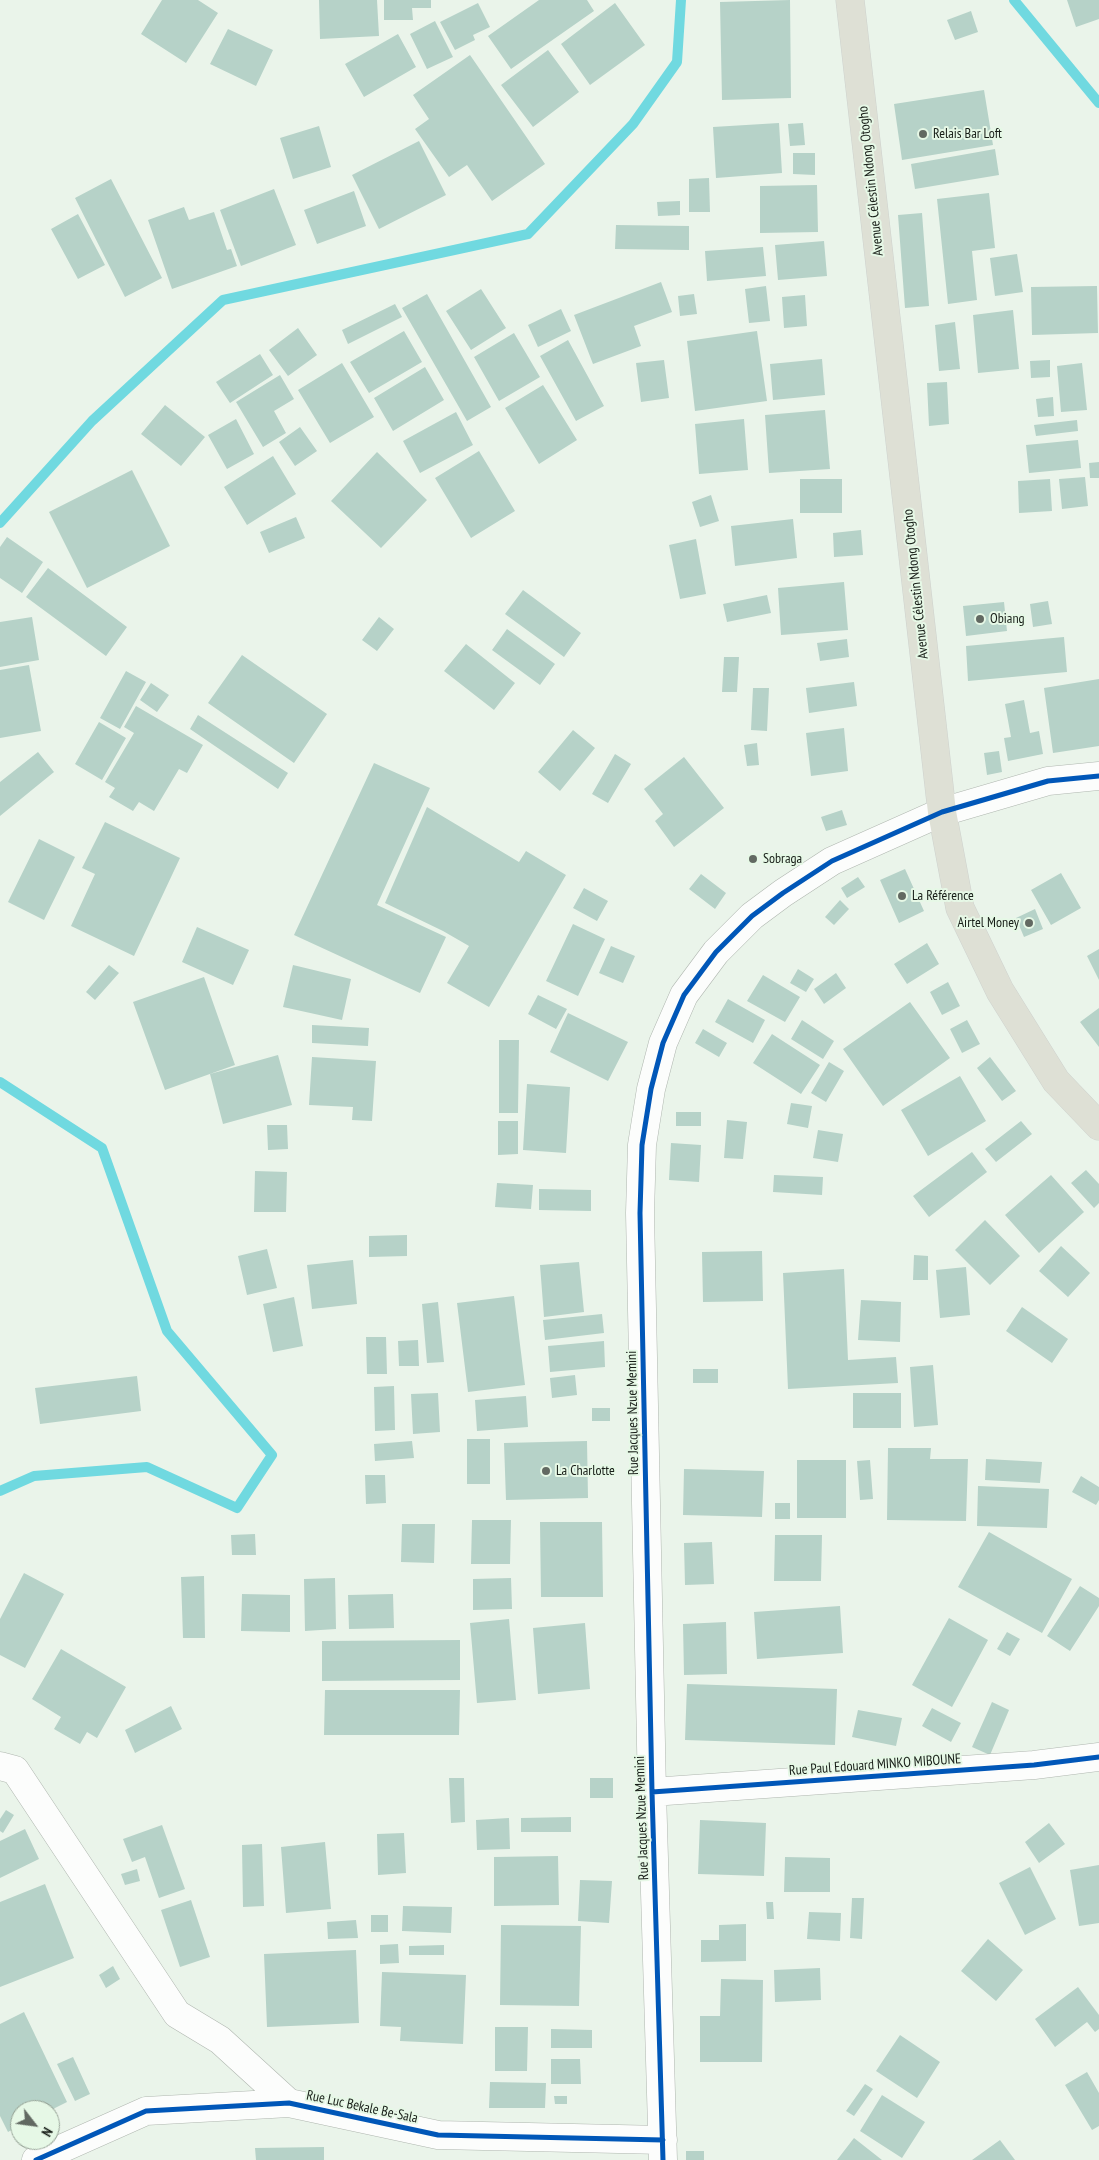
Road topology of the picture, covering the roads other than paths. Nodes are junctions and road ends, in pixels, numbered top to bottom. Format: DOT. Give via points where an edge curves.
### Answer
graph roads {
  1 [pos="850,0"];
  2 [pos="1099,776"];
  3 [pos="942,812"];
  4 [pos="1099,1126"];
  5 [pos="1099,1757"];
  6 [pos="0,1766"];
  7 [pos="652,1792"];
  8 [pos="289,2103"];
  9 [pos="663,2150"];
  10 [pos="36,2160"];
  1 -- 3 [label="main road, Avenue Célestin Ndong Otogho"];
  2 -- 3 [label="street, Rue Jacques Nzue Memini" via="1048,781"];
  3 -- 4 [label="main road, Avenue Célestin Ndong Otogho" via="960,908 1000,991 1056,1080"];
  3 -- 7 [label="street, Rue Jacques Nzue Memini" via="832,862 752,916 716,952 684,995 663,1043 642,1145 640,1213"];
  5 -- 7 [label="street, Rue Paul Edouard MINKO MIBOUNE" via="1034,1765"];
  6 -- 8 [label="street" via="15,1770 177,2014 220,2040"];
  7 -- 9 [label="street, Rue Jacques Nzue Memini"];
  8 -- 9 [label="street, Rue Luc Bekale Be-Sala" via="438,2135"];
  8 -- 10 [label="street, Rue Luc Bekale Be-Sala" via="146,2111"];
}
